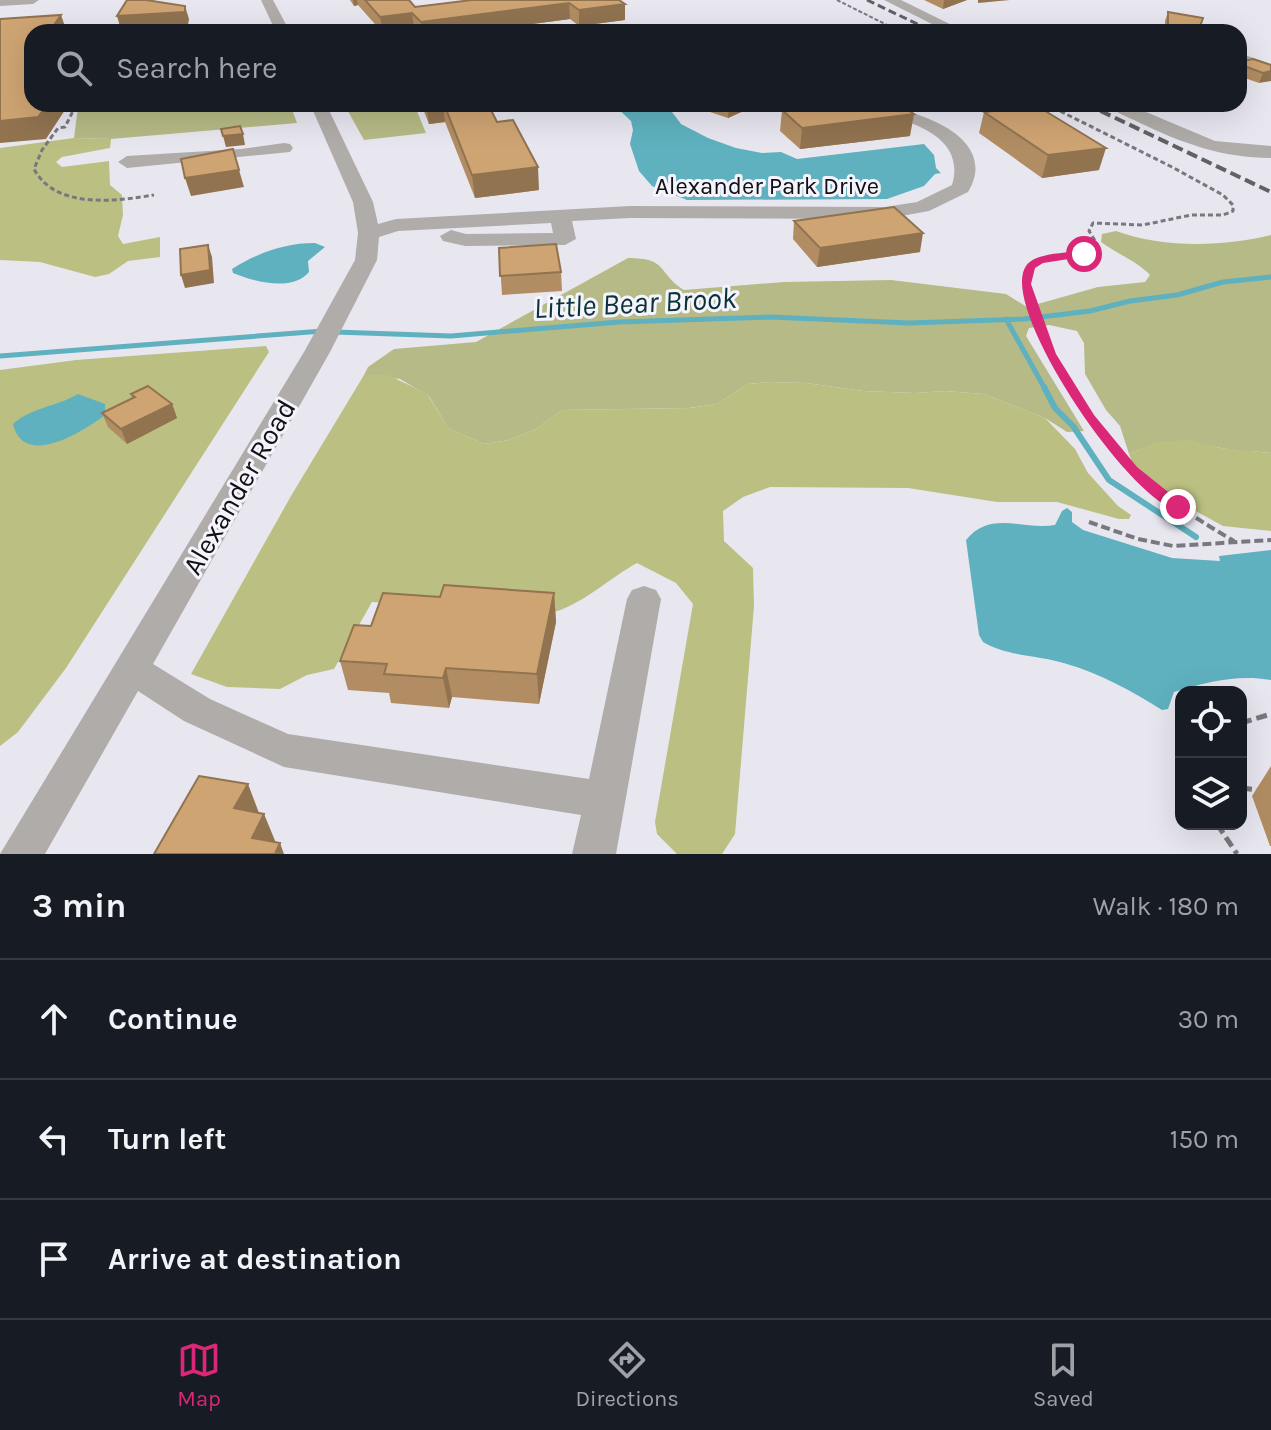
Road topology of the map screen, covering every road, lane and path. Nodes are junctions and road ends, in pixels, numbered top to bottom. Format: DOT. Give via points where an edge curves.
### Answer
graph roads {
  1 [pos="33,0"];
  2 [pos="837,0"];
  3 [pos="890,0"];
  4 [pos="3,1"];
  5 [pos="249,1"];
  6 [pos="269,3"];
  7 [pos="279,24"];
  8 [pos="885,24"];
  9 [pos="942,24"];
  10 [pos="1247,60"];
  11 [pos="1271,69"];
  12 [pos="72,112"];
  13 [pos="322,112"];
  14 [pos="892,112"];
  15 [pos="1062,112"];
  16 [pos="1132,112"];
  17 [pos="284,148"];
  18 [pos="1271,152"];
  19 [pos="127,162"];
  20 [pos="154,195"];
  21 [pos="560,215"];
  22 [pos="471,221"];
  23 [pos="440,231"];
  24 [pos="369,233"];
  25 [pos="1089,522"];
  26 [pos="1271,540"];
  27 [pos="1234,541"];
  28 [pos="644,599"];
  29 [pos="132,669"];
  30 [pos="1271,714"];
  31 [pos="1247,721"];
  32 [pos="1247,789"];
  33 [pos="1271,791"];
  34 [pos="605,800"];
  35 [pos="1221,830"];
  36 [pos="22,854"];
  37 [pos="594,854"];
  38 [pos="1237,854"];
  1 -- 4 [label="street"];
  2 -- 8 [label="path"];
  3 -- 9 [label="street"];
  5 -- 6 [label="street"];
  6 -- 7 [label="street"];
  10 -- 11 [label="street"];
  12 -- 20 [label="path" via="42,150 34,169 37,175 86,202"];
  13 -- 24 [label="street, Alexander Road" via="362,199"];
  14 -- 21 [label="street, Alexander Park Drive" via="928,124 957,144 967,171 961,188 922,207 885,213"];
  15 -- 27 [label="path" via="1223,195 1233,208 1223,215 1143,225 1093,223 1089,227 1098,247 1094,251 1040,261 1031,266 1025,284 1050,354 1089,417 1132,469 1178,507"];
  16 -- 18 [label="street" via="1206,145"];
  17 -- 19 [label="street"];
  21 -- 22 [label="street, Alexander Park Drive"];
  21 -- 23 [label="street" via="565,239 465,240"];
  22 -- 23 [label="street, Alexander Park Drive"];
  22 -- 24 [label="street, Alexander Park Drive" via="396,225"];
  23 -- 24 [label="street, Alexander Park Drive" via="399,237"];
  24 -- 29 [label="street, Alexander Road" via="366,260 339,314"];
  25 -- 27 [label="path" via="1156,544 1190,547"];
  26 -- 27 [label="path"];
  28 -- 34 [label="street"];
  29 -- 34 [label="street" via="197,710 284,750"];
  29 -- 36 [label="street, Alexander Road"];
  30 -- 31 [label="path"];
  32 -- 33 [label="path"];
  34 -- 37 [label="street"];
  35 -- 38 [label="path"];
}
